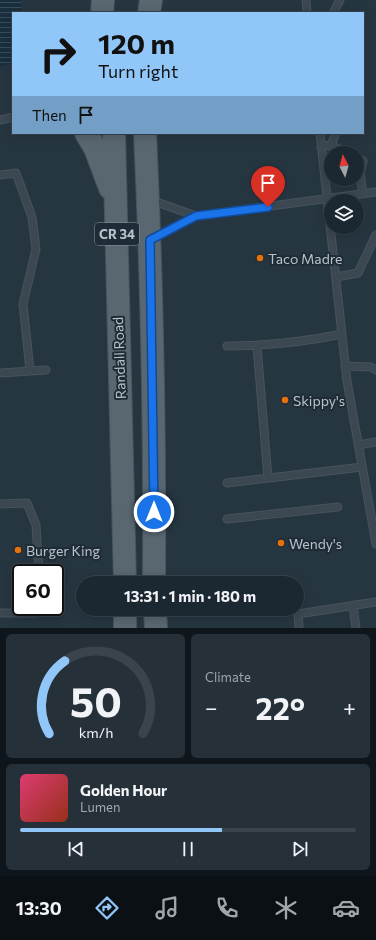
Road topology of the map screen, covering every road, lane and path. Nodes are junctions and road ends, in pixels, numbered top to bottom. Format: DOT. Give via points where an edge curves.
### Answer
graph roads {
  1 [pos="103,0"];
  2 [pos="110,0"];
  3 [pos="140,0"];
  4 [pos="152,0"];
  5 [pos="306,0"];
  6 [pos="340,0"];
  7 [pos="102,12"];
  8 [pos="111,12"];
  9 [pos="141,12"];
  10 [pos="149,12"];
  11 [pos="307,12"];
  12 [pos="334,12"];
  13 [pos="12,117"];
  14 [pos="0,120"];
  15 [pos="87,134"];
  16 [pos="114,134"];
  17 [pos="145,134"];
  18 [pos="320,134"];
  19 [pos="336,134"];
  20 [pos="332,145"];
  21 [pos="321,147"];
  22 [pos="0,175"];
  23 [pos="362,186"];
  24 [pos="376,192"];
  25 [pos="326,194"];
  26 [pos="363,194"];
  27 [pos="148,199"];
  28 [pos="324,199"];
  29 [pos="116,204"];
  30 [pos="196,216"];
  31 [pos="331,234"];
  32 [pos="376,235"];
  33 [pos="150,240"];
  34 [pos="336,277"];
  35 [pos="342,334"];
  36 [pos="226,346"];
  37 [pos="257,346"];
  38 [pos="345,366"];
  39 [pos="30,370"];
  40 [pos="46,370"];
  41 [pos="376,370"];
  42 [pos="0,373"];
  43 [pos="376,442"];
  44 [pos="358,445"];
  45 [pos="362,467"];
  46 [pos="268,478"];
  47 [pos="227,483"];
  48 [pos="0,504"];
  49 [pos="338,507"];
  50 [pos="227,519"];
  51 [pos="376,544"];
  52 [pos="38,564"];
  53 [pos="125,576"];
  54 [pos="154,576"];
  55 [pos="376,602"];
  56 [pos="353,605"];
  57 [pos="0,613"];
  58 [pos="12,613"];
  59 [pos="125,616"];
  60 [pos="155,616"];
  61 [pos="125,628"];
  62 [pos="156,628"];
  63 [pos="299,628"];
  64 [pos="356,628"];
  1 -- 7 [label="main road"];
  2 -- 8 [label="main road"];
  3 -- 9 [label="main road"];
  4 -- 10 [label="main road"];
  5 -- 11 [label="lane"];
  6 -- 12 [label="lane"];
  13 -- 14 [label="lane"];
  15 -- 29 [label="main road" via="95,148"];
  16 -- 29 [label="main road, Randall Road / CR 34"];
  17 -- 27 [label="main road, CR 34"];
  18 -- 21 [label="lane"];
  19 -- 20 [label="lane"];
  20 -- 21 [label="lane"];
  21 -- 25 [label="lane"];
  22 -- 39 [label="lane" via="16,173 32,218 36,249 23,304"];
  23 -- 26 [label="lane"];
  24 -- 26 [label="lane"];
  27 -- 30 [label="lane"];
  27 -- 33 [label="main road, CR 34"];
  28 -- 30 [label="lane"];
  29 -- 53 [label="main road, Randall Road / CR 34"];
  30 -- 33 [label="lane"];
  31 -- 34 [label="lane"];
  32 -- 34 [label="lane" via="358,273"];
  33 -- 54 [label="main road, CR 34"];
  34 -- 35 [label="lane"];
  35 -- 37 [label="lane" via="304,342"];
  35 -- 38 [label="lane"];
  36 -- 37 [label="lane"];
  37 -- 46 [label="lane"];
  38 -- 41 [label="lane" via="371,367"];
  38 -- 44 [label="lane"];
  39 -- 40 [label="lane"];
  39 -- 42 [label="lane"];
  43 -- 44 [label="lane"];
  44 -- 45 [label="lane"];
  45 -- 46 [label="lane"];
  45 -- 51 [label="lane"];
  46 -- 47 [label="lane"];
  48 -- 52 [label="lane" via="27,503 36,525"];
  49 -- 50 [label="lane"];
  55 -- 56 [label="lane"];
  56 -- 63 [label="lane" via="298,614"];
  56 -- 64 [label="lane"];
  57 -- 58 [label="lane"];
  59 -- 61 [label="main road"];
  60 -- 62 [label="main road"];
}
